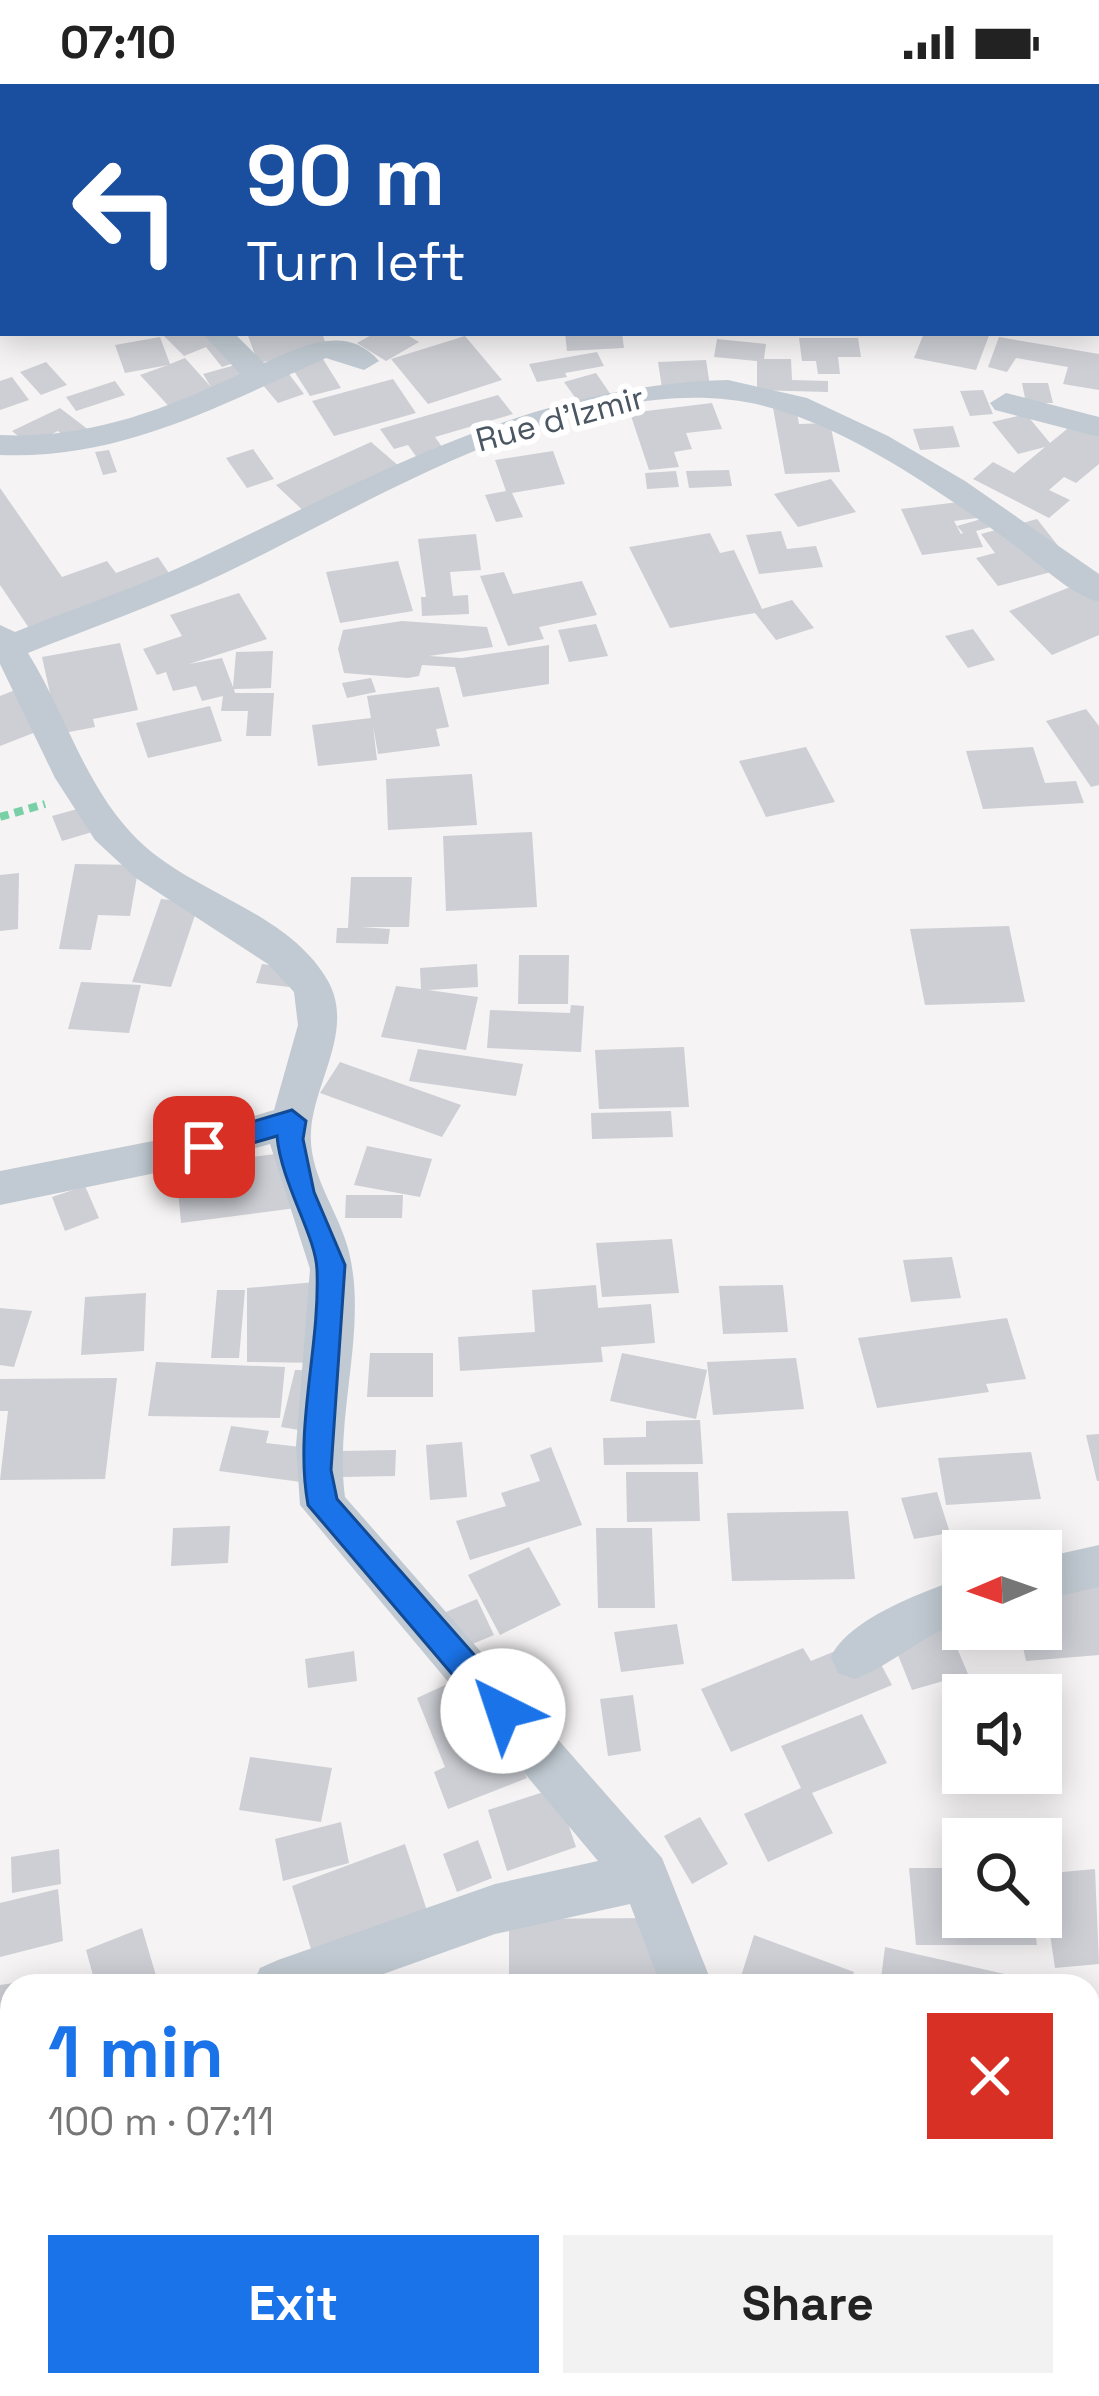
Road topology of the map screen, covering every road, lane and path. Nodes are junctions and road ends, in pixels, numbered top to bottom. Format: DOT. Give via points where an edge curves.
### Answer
graph roads {
  1 [pos="220,336"];
  2 [pos="364,362"];
  3 [pos="259,375"];
  4 [pos="1006,403"];
  5 [pos="1099,427"];
  6 [pos="0,445"];
  7 [pos="1099,591"];
  8 [pos="4,642"];
  9 [pos="292,1121"];
  10 [pos="0,1188"];
  11 [pos="1099,1566"];
  12 [pos="1062,1574"];
  13 [pos="942,1607"];
  14 [pos="855,1657"];
  15 [pos="644,1876"];
  16 [pos="312,1974"];
  17 [pos="683,1974"];
  1 -- 3 [label="street"];
  2 -- 3 [label="street" via="320,349"];
  3 -- 6 [label="street" via="91,445"];
  4 -- 5 [label="street"];
  7 -- 8 [label="street, Rue d'Izmir" via="913,461 795,405 670,391 524,423 460,446 208,568"];
  8 -- 9 [label="street" via="99,820 131,854 292,962 313,990 318,1025"];
  9 -- 10 [label="street"];
  9 -- 15 [label="street" via="301,1192 331,1265 316,1470 323,1505"];
  11 -- 12 [label="street"];
  13 -- 14 [label="street"];
  15 -- 16 [label="street" via="495,1909"];
  15 -- 17 [label="street"];
}
